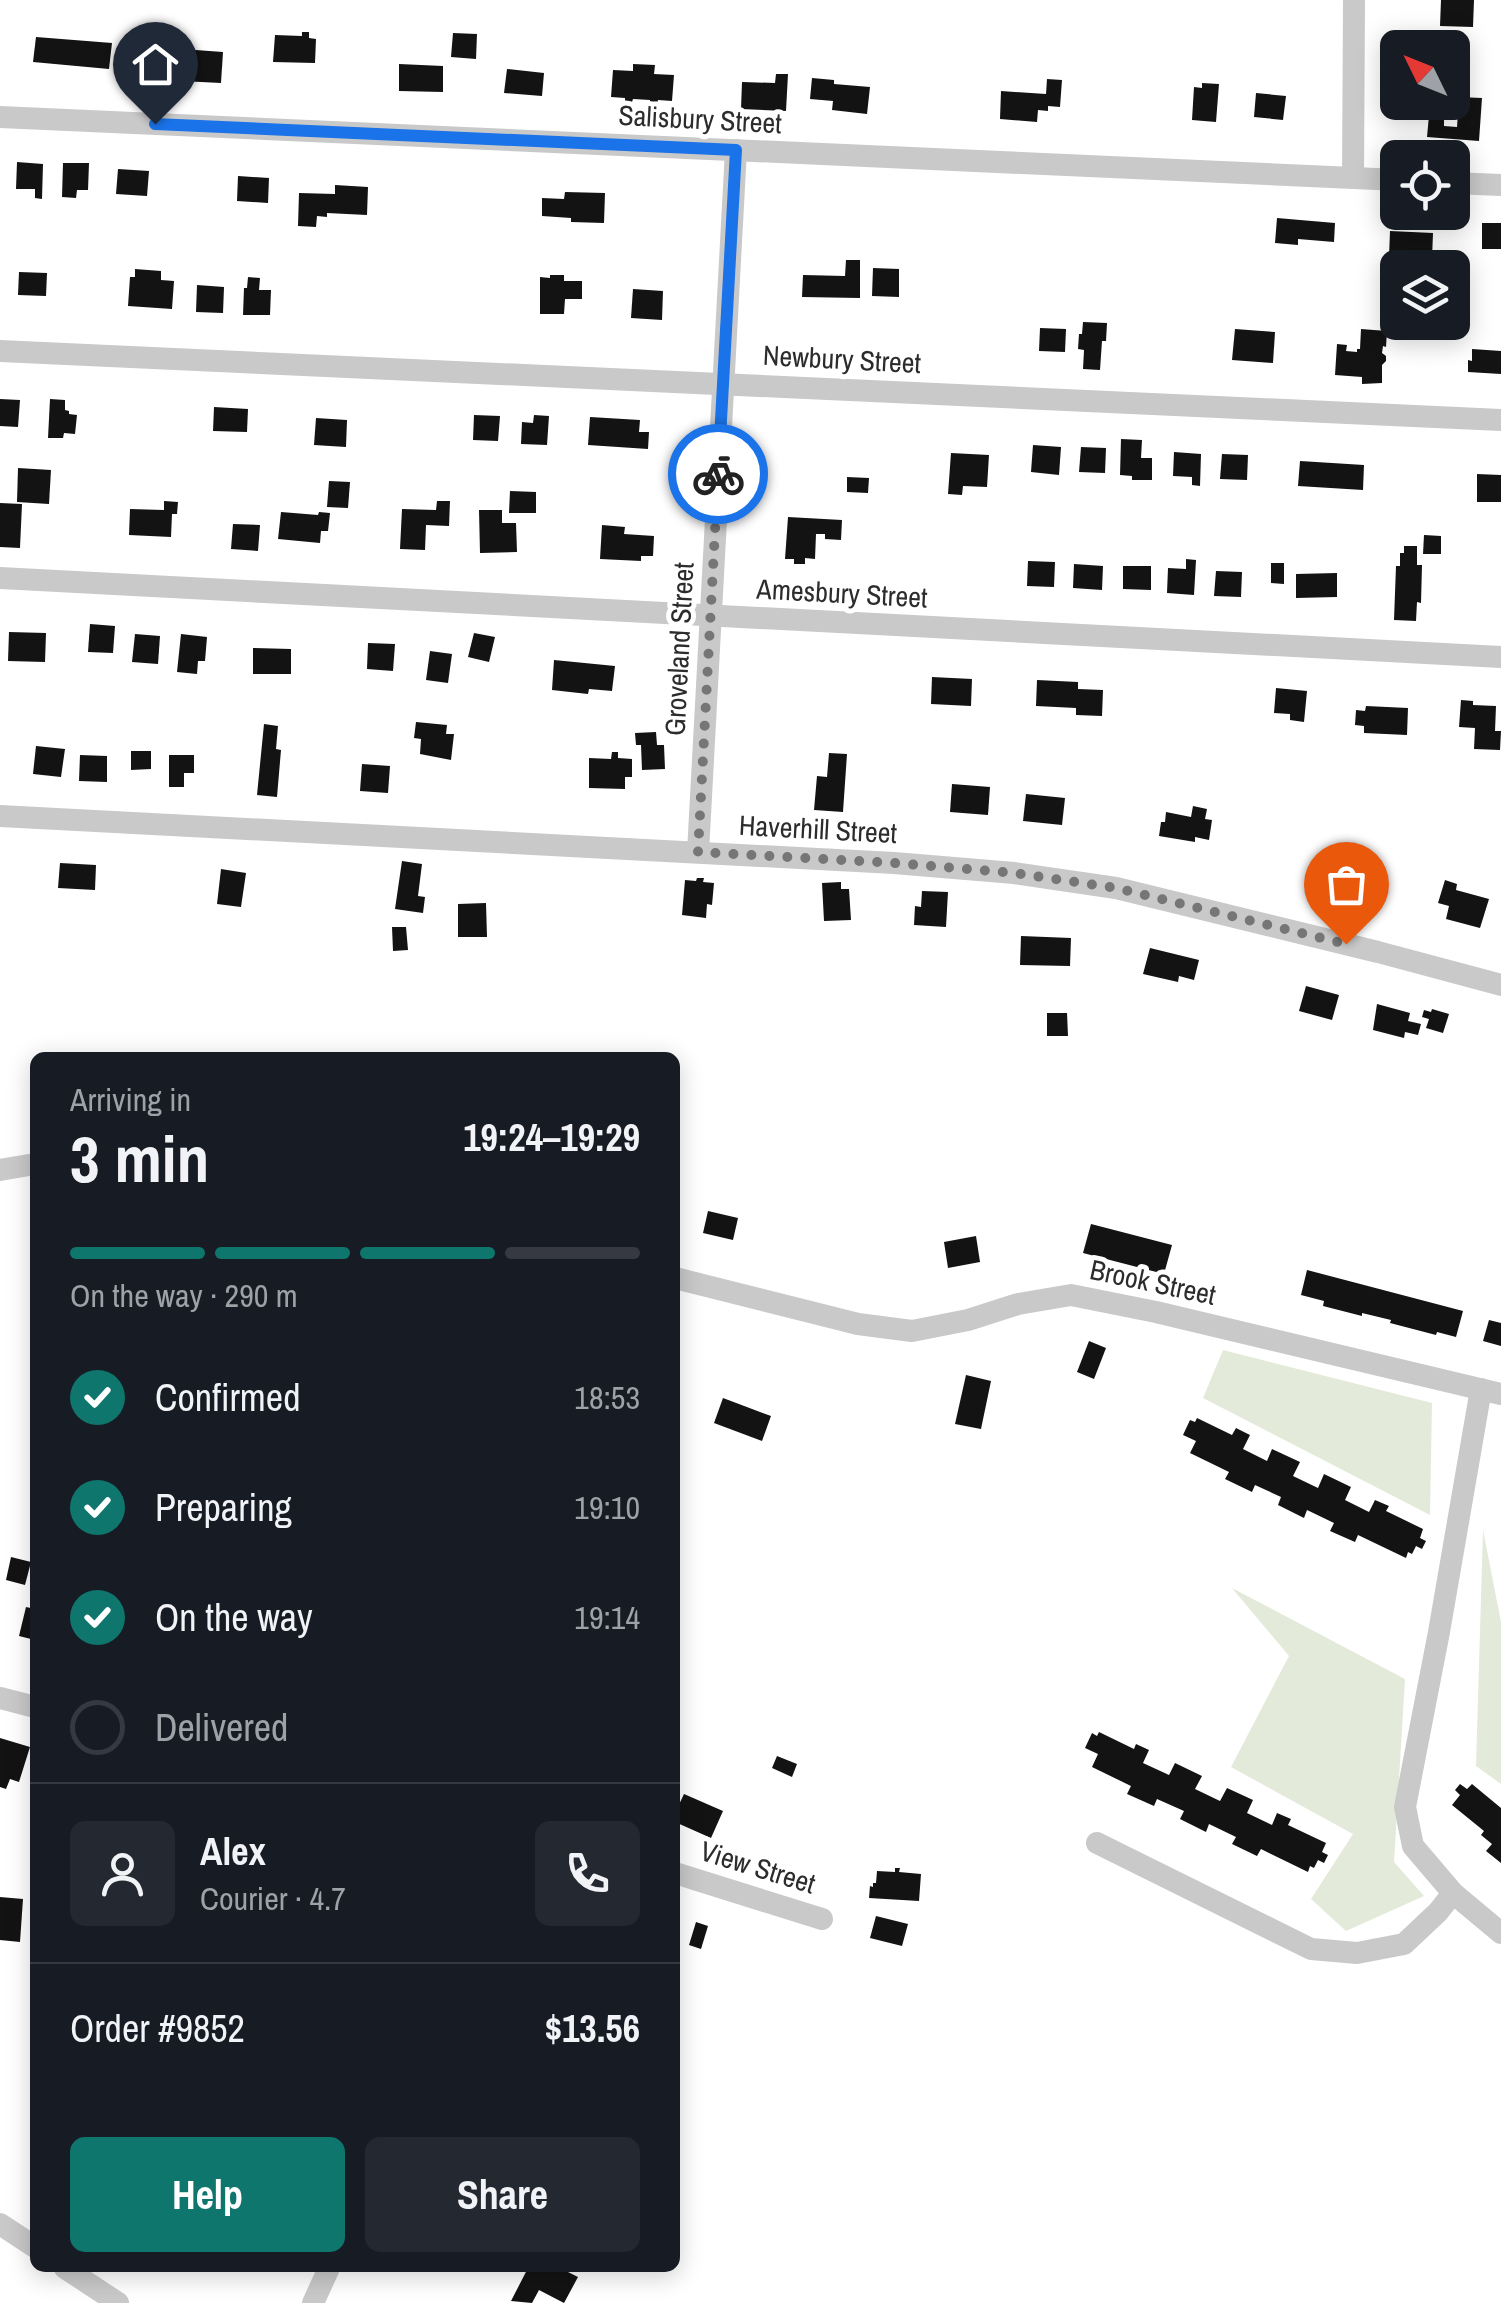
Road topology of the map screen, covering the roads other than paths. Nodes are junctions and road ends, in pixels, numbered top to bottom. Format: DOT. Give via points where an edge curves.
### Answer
graph roads {
  1 [pos="1354,0"];
  2 [pos="0,117"];
  3 [pos="736,150"];
  4 [pos="1352,178"];
  5 [pos="1380,179"];
  6 [pos="1470,184"];
  7 [pos="1501,185"];
  8 [pos="0,351"];
  9 [pos="723,384"];
  10 [pos="1501,420"];
  11 [pos="0,578"];
  12 [pos="710,616"];
  13 [pos="1501,656"];
  14 [pos="0,816"];
  15 [pos="698,852"];
  16 [pos="1501,985"];
  17 [pos="30,1165"];
  18 [pos="0,1170"];
  19 [pos="680,1279"];
  20 [pos="1491,1391"];
  21 [pos="0,1698"];
  22 [pos="30,1706"];
  23 [pos="1097,1843"];
  24 [pos="680,1874"];
  25 [pos="1452,1893"];
  26 [pos="822,1919"];
  27 [pos="1501,1933"];
  28 [pos="0,2224"];
  29 [pos="30,2244"];
  30 [pos="71,2272"];
  31 [pos="328,2272"];
  32 [pos="118,2303"];
  33 [pos="312,2303"];
  1 -- 4 [label="street"];
  2 -- 3 [label="street, Salisbury Street"];
  3 -- 4 [label="street, Salisbury Street"];
  3 -- 9 [label="street, Groveland Street"];
  4 -- 5 [label="street, Salisbury Street"];
  6 -- 7 [label="street"];
  8 -- 9 [label="street, Newbury Street"];
  9 -- 10 [label="street, Newbury Street"];
  9 -- 12 [label="street, Groveland Street"];
  11 -- 12 [label="street, Amesbury Street"];
  12 -- 13 [label="street, Amesbury Street"];
  12 -- 15 [label="street, Groveland Street"];
  14 -- 15 [label="street, Haverhill Street"];
  15 -- 16 [label="street, Haverhill Street" via="1014,873 1116,888"];
  17 -- 18 [label="street"];
  19 -- 20 [label="street, Brook Street" via="912,1331 1071,1295"];
  20 -- 25 [label="street" via="1405,1807 1413,1846"];
  21 -- 22 [label="street"];
  23 -- 25 [label="street" via="1312,1949 1357,1953 1404,1944"];
  24 -- 26 [label="street, View Street"];
  25 -- 27 [label="street"];
  28 -- 29 [label="street"];
  30 -- 32 [label="street"];
  31 -- 33 [label="street"];
}
